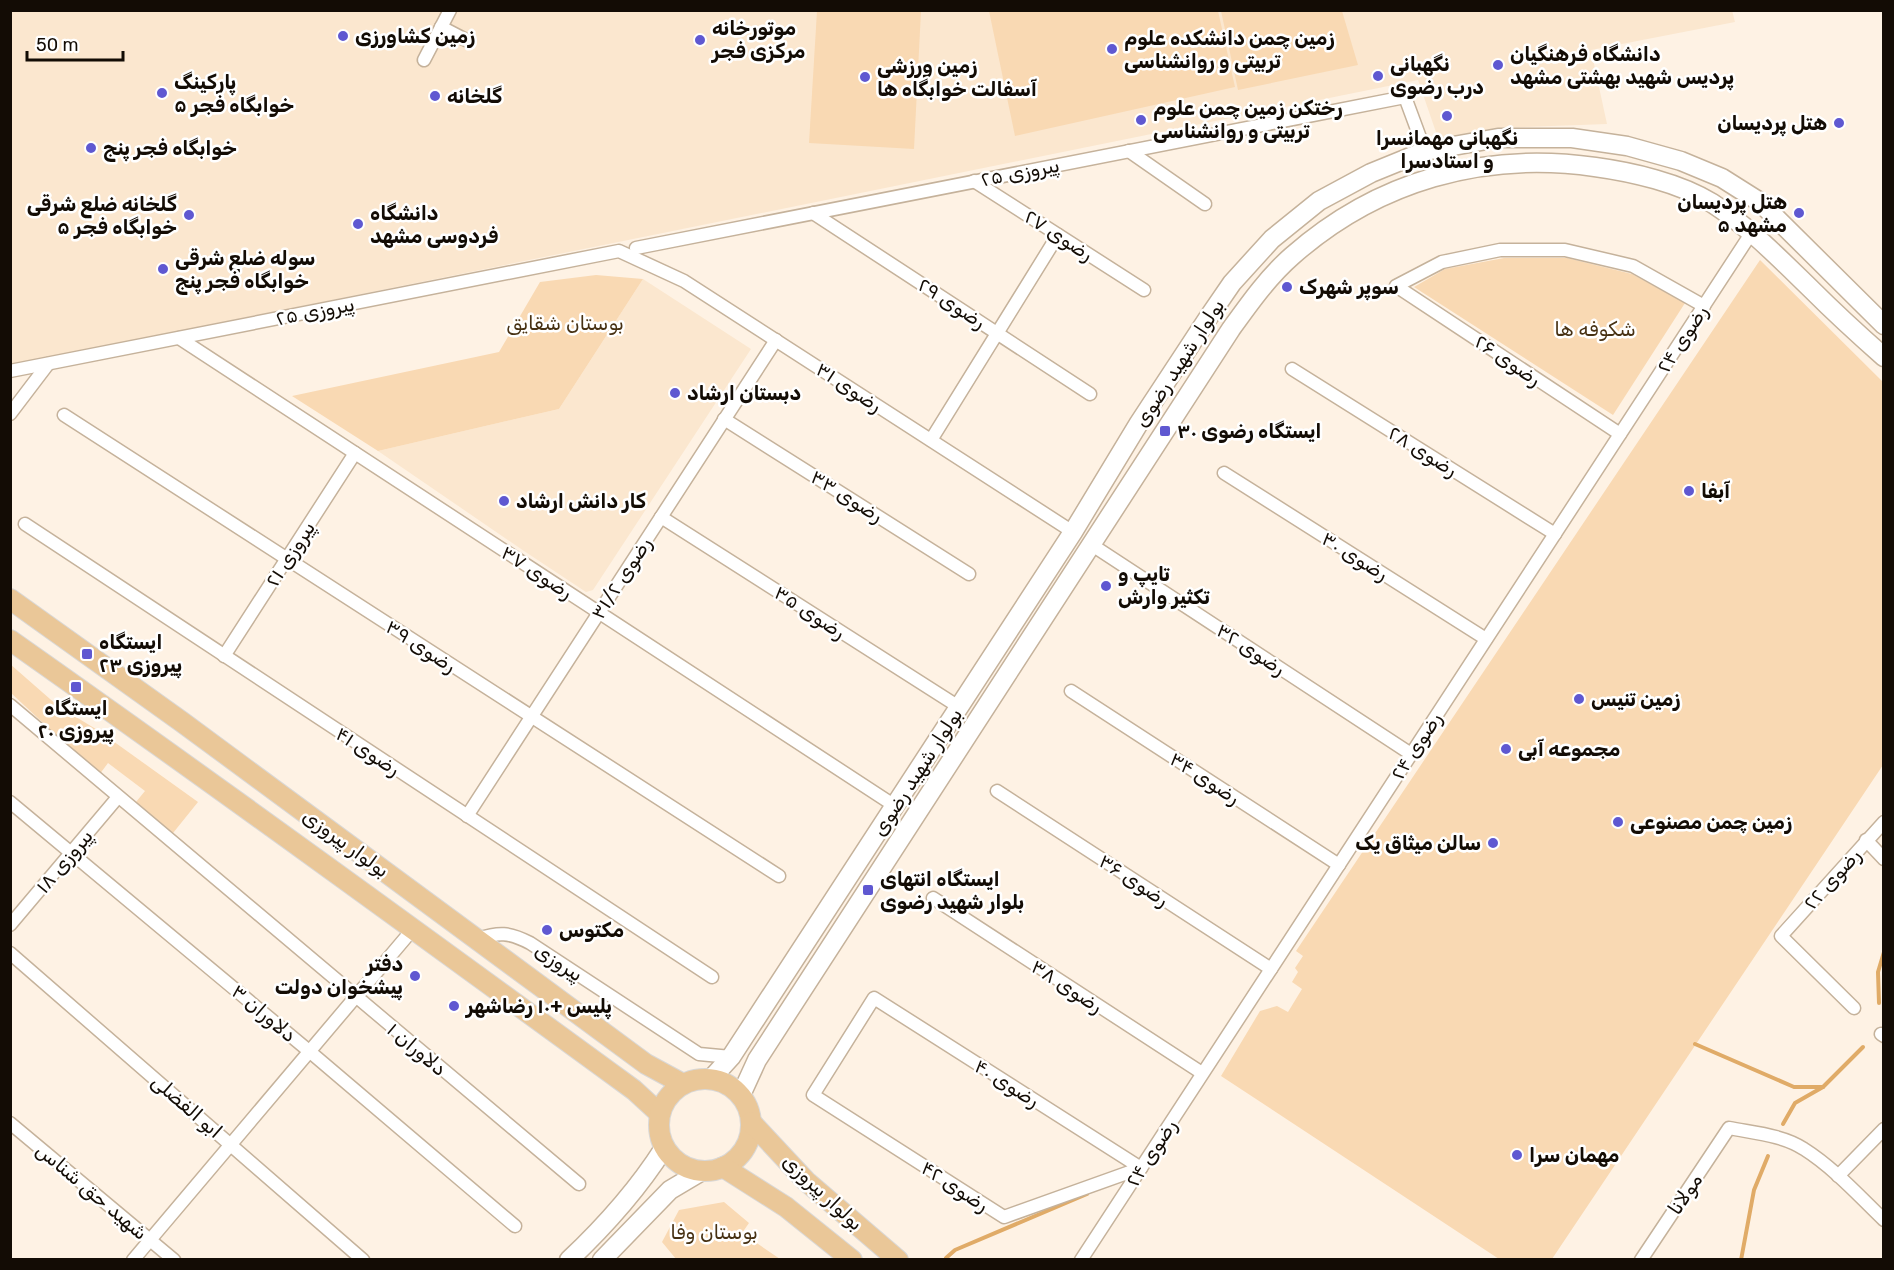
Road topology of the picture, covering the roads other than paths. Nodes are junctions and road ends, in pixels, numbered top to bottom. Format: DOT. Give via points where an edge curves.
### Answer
graph roads {
  1 [pos="450,10"];
  2 [pos="441,27"];
  3 [pos="466,40"];
  4 [pos="424,60"];
  5 [pos="1129,150"];
  6 [pos="1425,151"];
  7 [pos="974,181"];
  8 [pos="1205,204"];
  9 [pos="813,213"];
  10 [pos="1752,232"];
  11 [pos="1058,235"];
  12 [pos="636,248"];
  13 [pos="619,251"];
  14 [pos="1144,290"];
  15 [pos="1704,306"];
  16 [pos="1884,325"];
  17 [pos="997,333"];
  18 [pos="179,338"];
  19 [pos="776,340"];
  20 [pos="1884,357"];
  21 [pos="48,364"];
  22 [pos="1292,369"];
  23 [pos="10,371"];
  24 [pos="1090,394"];
  25 [pos="10,414"];
  26 [pos="64,415"];
  27 [pos="724,419"];
  28 [pos="1620,434"];
  29 [pos="931,440"];
  30 [pos="355,453"];
  31 [pos="1224,473"];
  32 [pos="661,517"];
  33 [pos="25,524"];
  34 [pos="1073,532"];
  35 [pos="1555,534"];
  36 [pos="1092,545"];
  37 [pos="287,559"];
  38 [pos="969,574"];
  39 [pos="10,599"];
  40 [pos="599,612"];
  41 [pos="1486,639"];
  42 [pos="10,640"];
  43 [pos="224,656"];
  44 [pos="1071,691"];
  45 [pos="10,705"];
  46 [pos="959,707"];
  47 [pos="531,717"];
  48 [pos="1411,754"];
  49 [pos="997,792"];
  50 [pos="118,797"];
  51 [pos="10,802"];
  52 [pos="895,806"];
  53 [pos="467,816"];
  54 [pos="1884,822"];
  55 [pos="1866,840"];
  56 [pos="72,852"];
  57 [pos="1884,859"];
  58 [pos="1339,865"];
  59 [pos="779,876"];
  60 [pos="933,898"];
  61 [pos="10,925"];
  62 [pos="413,929"];
  63 [pos="477,939"];
  64 [pos="10,953"];
  65 [pos="1271,969"];
  66 [pos="712,977"];
  67 [pos="355,997"];
  68 [pos="874,998"];
  69 [pos="1854,1008"];
  70 [pos="309,1051"];
  71 [pos="731,1057"];
  72 [pos="1202,1074"];
  73 [pos="711,1079"];
  74 [pos="683,1083"];
  75 [pos="741,1095"];
  76 [pos="659,1113"];
  77 [pos="751,1122"];
  78 [pos="10,1123"];
  79 [pos="1884,1129"];
  80 [pos="231,1144"];
  81 [pos="664,1148"];
  82 [pos="723,1167"];
  83 [pos="1141,1168"];
  84 [pos="702,1171"];
  85 [pos="1838,1176"];
  86 [pos="579,1184"];
  87 [pos="1884,1220"];
  88 [pos="515,1226"];
  89 [pos="150,1239"];
  90 [pos="133,1260"];
  91 [pos="174,1260"];
  92 [pos="363,1260"];
  93 [pos="569,1260"];
  94 [pos="602,1260"];
  95 [pos="852,1260"];
  96 [pos="898,1260"];
  97 [pos="1081,1260"];
  98 [pos="1641,1260"];
  1 -- 2 [label="street"];
  2 -- 3 [label="street"];
  2 -- 4 [label="street"];
  5 -- 6 [label="street, پیروزی ۲۵" via="1404,97"];
  5 -- 7 [label="street, پیروزی ۲۵"];
  5 -- 8 [label="street"];
  6 -- 16 [label="street, بولوار شهید رضوی" via="1498,138 1572,138 1627,146 1681,161 1722,178 1760,202"];
  6 -- 34 [label="street, بولوار شهید رضوی" via="1371,173 1319,201 1272,239 1232,283 1208,318"];
  7 -- 9 [label="street, پیروزی ۲۵"];
  7 -- 11 [label="street, رضوی ۲۷"];
  9 -- 12 [label="street, پیروزی ۲۵"];
  9 -- 17 [label="street, رضوی ۲۹"];
  10 -- 15 [label="street, رضوی ۲۴"];
  10 -- 20 [label="street, بولوار شهید رضوی"];
  10 -- 36 [label="street, بولوار شهید رضوی" via="1710,201 1673,185 1622,171 1570,164 1500,164 1433,176 1382,196 1334,222 1290,257 1253,299"];
  11 -- 14 [label="street, رضوی ۲۷"];
  11 -- 17 [label="street"];
  13 -- 18 [label="street, پیروزی ۲۵"];
  13 -- 19 [label="street, رضوی ۳۱" via="684,281"];
  15 -- 28 [label="street, رضوی ۲۴"];
  15 -- 28 [label="street, رضوی ۲۶" via="1634,266 1565,250 1500,250 1442,262 1396,286"];
  17 -- 24 [label="street, رضوی ۲۹"];
  17 -- 29 [label="street"];
  18 -- 21 [label="street, پیروزی ۲۵"];
  18 -- 30 [label="street, رضوی ۳۷"];
  19 -- 27 [label="street, رضوی ۳۱/۲"];
  19 -- 29 [label="street, رضوی ۳۱"];
  21 -- 23 [label="street, پیروزی ۲۵"];
  21 -- 25 [label="street"];
  22 -- 35 [label="street, رضوی ۲۸"];
  26 -- 37 [label="street, رضوی ۳۹"];
  27 -- 32 [label="street, رضوی ۳۱/۲"];
  27 -- 38 [label="street, رضوی ۳۳"];
  28 -- 35 [label="street, رضوی ۲۴"];
  29 -- 34 [label="street, رضوی ۳۱"];
  30 -- 37 [label="street, پیروزی ۲۱"];
  30 -- 40 [label="street, رضوی ۳۷"];
  31 -- 41 [label="street, رضوی ۳۰"];
  32 -- 40 [label="street, رضوی ۳۱/۲"];
  32 -- 46 [label="street, رضوی ۳۵"];
  33 -- 43 [label="street, رضوی ۴۱"];
  34 -- 36 [label="street"];
  34 -- 46 [label="street, بولوار شهید رضوی"];
  35 -- 41 [label="street, رضوی ۲۴"];
  36 -- 48 [label="street, رضوی ۳۲"];
  36 -- 75 [label="street, بولوار شهید رضوی" via="757,1060"];
  37 -- 43 [label="street, پیروزی ۲۱"];
  37 -- 47 [label="street, رضوی ۳۹"];
  39 -- 63 [label="main road, بولوار پیروزی"];
  40 -- 47 [label="street, رضوی ۳۱/۲"];
  40 -- 52 [label="street, رضوی ۳۷"];
  41 -- 48 [label="street, رضوی ۲۴"];
  42 -- 62 [label="main road, بولوار پیروزی"];
  43 -- 53 [label="street, رضوی ۴۱"];
  44 -- 58 [label="street, رضوی ۳۴"];
  45 -- 50 [label="street, دلاوران ۱"];
  46 -- 52 [label="street, بولوار شهید رضوی"];
  47 -- 53 [label="street, رضوی ۳۱/۲"];
  47 -- 59 [label="street, رضوی ۳۹"];
  48 -- 58 [label="street, رضوی ۲۴"];
  49 -- 65 [label="street, رضوی ۳۶"];
  50 -- 56 [label="street, پیروزی ۱۸"];
  50 -- 67 [label="street, دلاوران ۱"];
  51 -- 56 [label="street, دلاوران ۳"];
  52 -- 71 [label="street, بولوار شهید رضوی"];
  53 -- 66 [label="street, رضوی ۴۱"];
  54 -- 55 [label="street, رضوی ۲۲"];
  55 -- 57 [label="street"];
  55 -- 69 [label="street, رضوی ۲۲" via="1781,936"];
  56 -- 61 [label="street, پیروزی ۱۸"];
  56 -- 70 [label="street, دلاوران ۳"];
  58 -- 65 [label="street, رضوی ۲۴"];
  60 -- 72 [label="street, رضوی ۳۸"];
  62 -- 67 [label="street"];
  62 -- 76 [label="main road, بولوار پیروزی" via="634,1090"];
  63 -- 71 [label="street, پیروزی" via="494,933 513,934 699,1054"];
  63 -- 74 [label="main road, بولوار پیروزی" via="646,1064"];
  64 -- 80 [label="street, ابو الفضلی"];
  65 -- 72 [label="street, رضوی ۲۴"];
  67 -- 70 [label="street"];
  67 -- 86 [label="street, دلاوران ۱"];
  68 -- 83 [label="street, رضوی ۴۰"];
  68 -- 83 [label="street, رضوی ۴۲" via="813,1095 1004,1217"];
  70 -- 80 [label="street"];
  70 -- 88 [label="street, دلاوران ۳"];
  71 -- 73 [label="street, بولوار شهید رضوی"];
  72 -- 83 [label="street, رضوی ۲۴"];
  73 -- 74 [label="main road"];
  73 -- 75 [label="main road" via="728,1084"];
  74 -- 76 [label="main road" via="670,1094"];
  75 -- 77 [label="main road"];
  76 -- 81 [label="main road" via="658,1131"];
  77 -- 82 [label="main road" via="749,1139 739,1156"];
  77 -- 96 [label="main road, بولوار پیروزی" via="806,1181"];
  78 -- 89 [label="street, شهید حق شناس"];
  79 -- 85 [label="street"];
  80 -- 89 [label="street"];
  80 -- 92 [label="street, ابو الفضلی"];
  81 -- 84 [label="main road" via="687,1168"];
  81 -- 93 [label="street" via="621,1207"];
  82 -- 84 [label="main road"];
  82 -- 95 [label="main road, بولوار پیروزی" via="786,1207"];
  83 -- 97 [label="street, رضوی ۲۴"];
  84 -- 94 [label="street" via="670,1190"];
  85 -- 87 [label="street"];
  85 -- 98 [label="street, مولانا" via="1804,1148 1729,1128"];
  89 -- 90 [label="street"];
  89 -- 91 [label="street, شهید حق شناس"];
}
